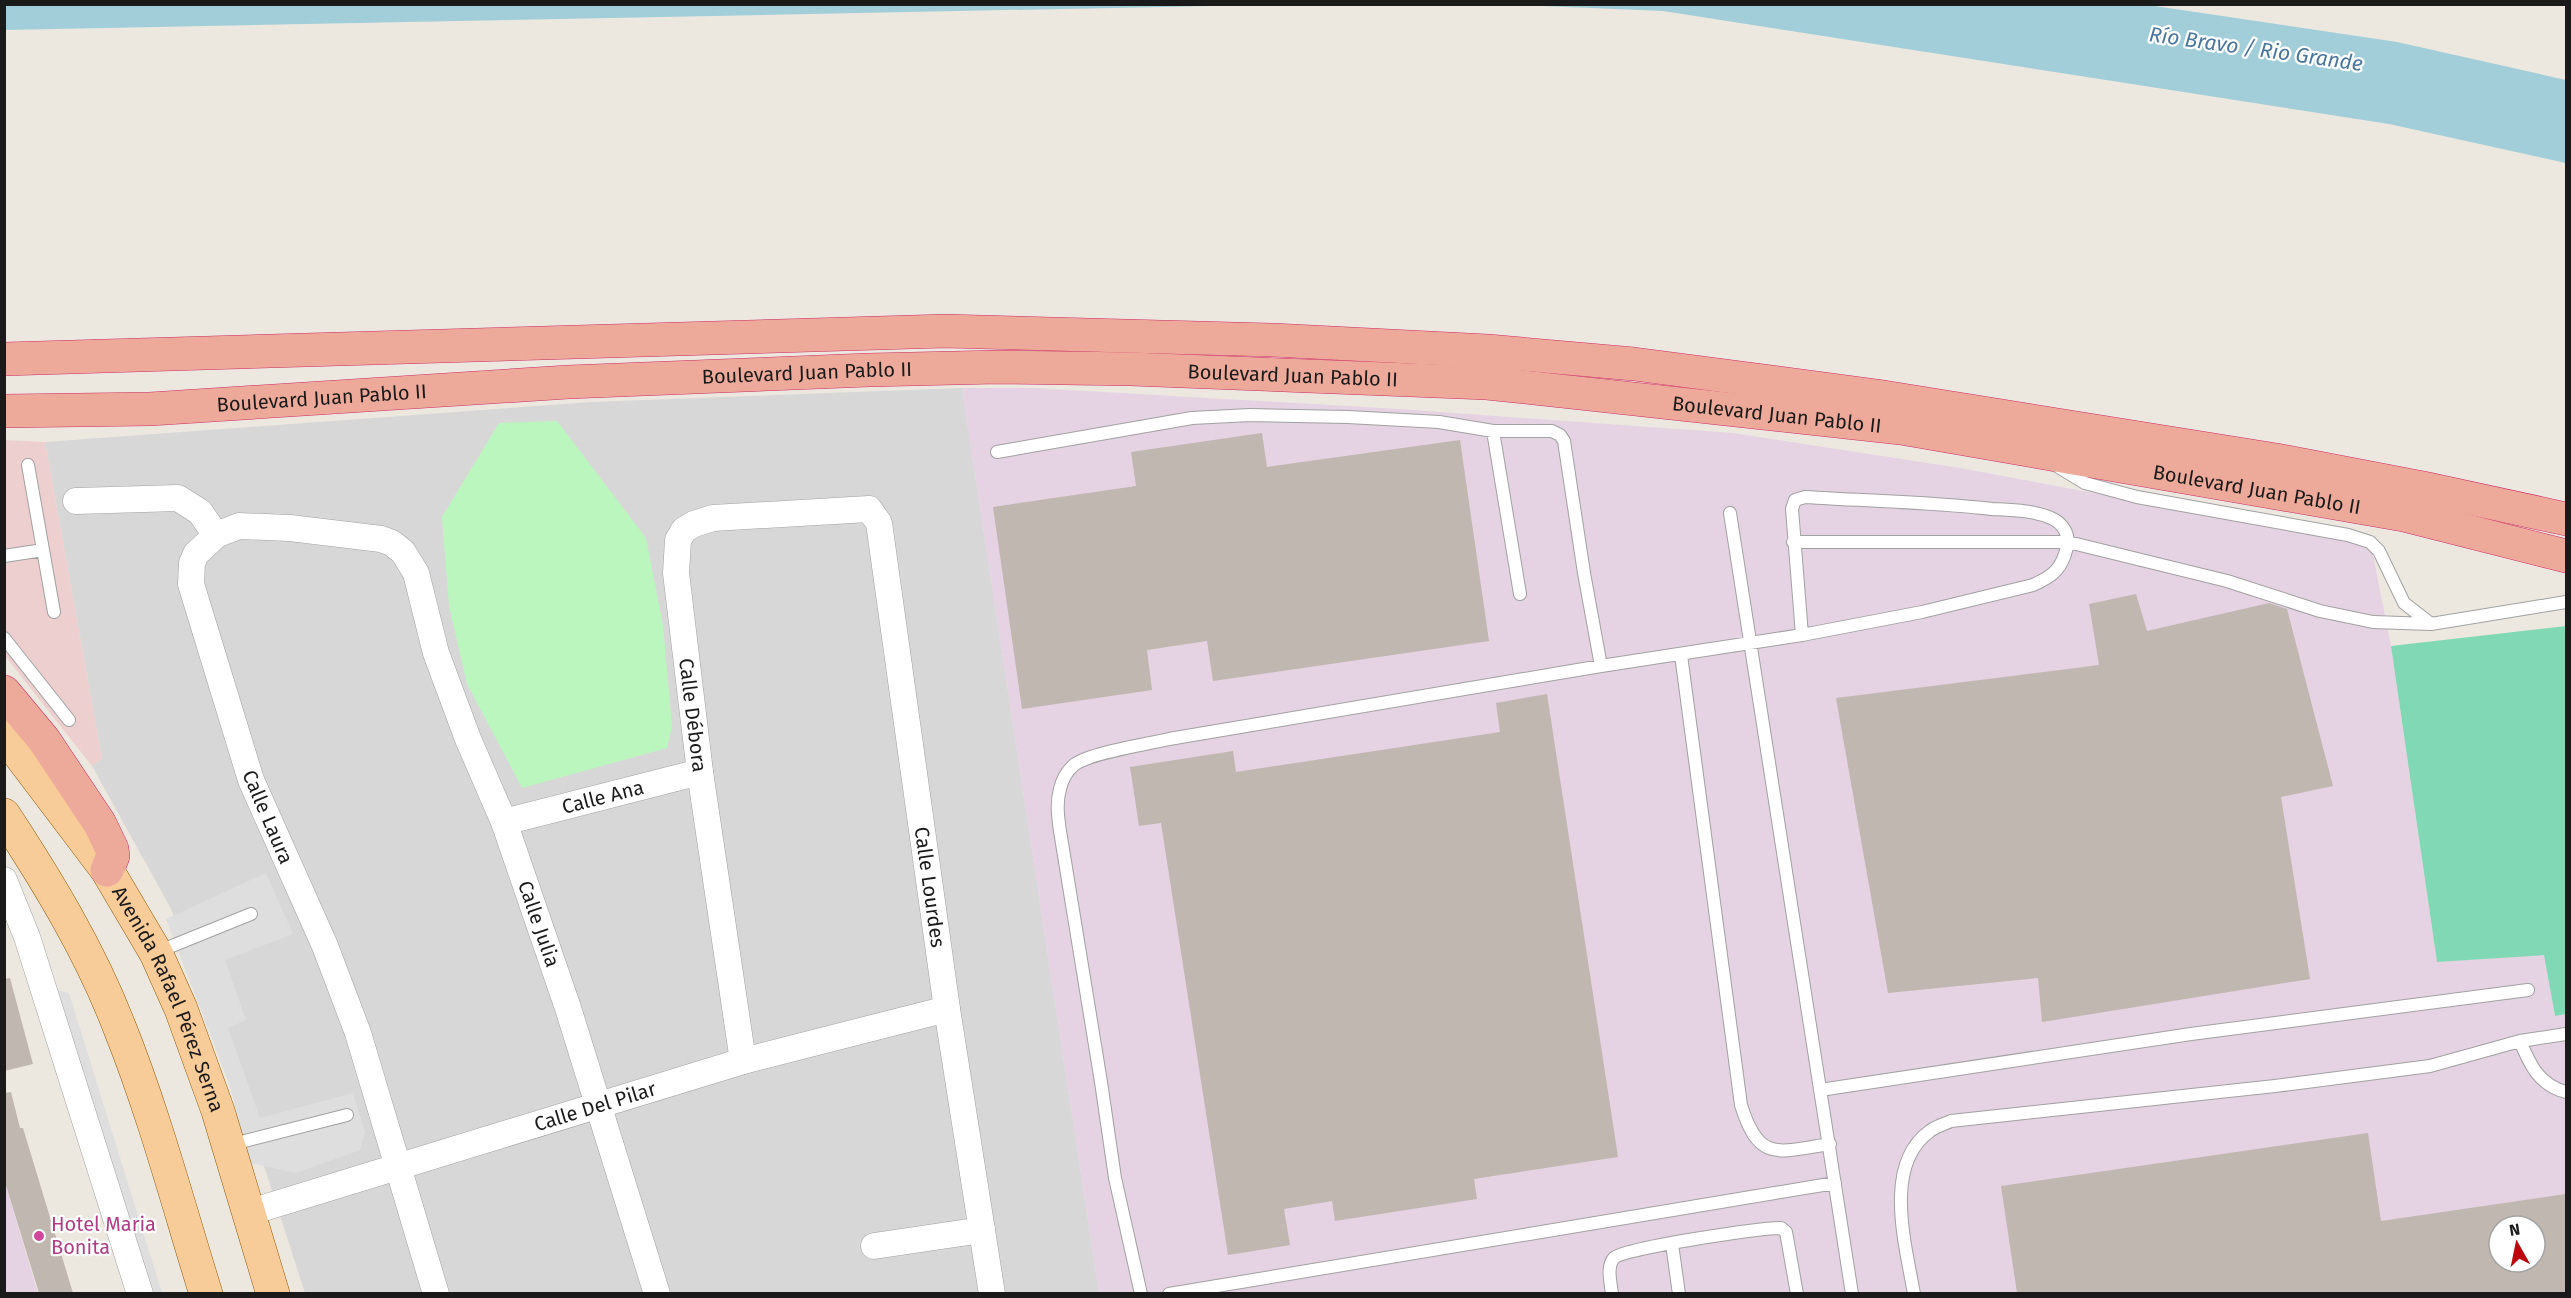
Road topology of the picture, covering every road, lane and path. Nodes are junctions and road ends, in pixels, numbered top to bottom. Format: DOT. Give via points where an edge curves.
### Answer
graph roads {
  1 [pos="4,359"];
  2 [pos="4,411"];
  3 [pos="1493,430"];
  4 [pos="2030,450"];
  5 [pos="997,452"];
  6 [pos="28,465"];
  7 [pos="76,501"];
  8 [pos="844,511"];
  9 [pos="1730,513"];
  10 [pos="2566,519"];
  11 [pos="216,535"];
  12 [pos="1793,542"];
  13 [pos="2068,542"];
  14 [pos="43,550"];
  15 [pos="4,555"];
  16 [pos="2566,556"];
  17 [pos="409,559"];
  18 [pos="1520,594"];
  19 [pos="2566,602"];
  20 [pos="54,612"];
  21 [pos="2431,624"];
  22 [pos="1802,635"];
  23 [pos="4,638"];
  24 [pos="1750,645"];
  25 [pos="1681,655"];
  26 [pos="1601,666"];
  27 [pos="4,692"];
  28 [pos="69,720"];
  29 [pos="9,738"];
  30 [pos="700,772"];
  31 [pos="4,815"];
  32 [pos="504,822"];
  33 [pos="14,838"];
  34 [pos="107,870"];
  35 [pos="4,880"];
  36 [pos="251,914"];
  37 [pos="156,953"];
  38 [pos="2528,990"];
  39 [pos="947,1009"];
  40 [pos="2566,1034"];
  41 [pos="2520,1041"];
  42 [pos="743,1061"];
  43 [pos="1820,1090"];
  44 [pos="2566,1092"];
  45 [pos="598,1106"];
  46 [pos="347,1115"];
  47 [pos="1830,1144"];
  48 [pos="228,1145"];
  49 [pos="398,1166"];
  50 [pos="1836,1183"];
  51 [pos="247,1213"];
  52 [pos="982,1230"];
  53 [pos="1672,1244"];
  54 [pos="874,1246"];
  55 [pos="140,1293"];
  56 [pos="206,1293"];
  57 [pos="273,1293"];
  58 [pos="436,1293"];
  59 [pos="657,1293"];
  60 [pos="992,1293"];
  61 [pos="1141,1293"];
  62 [pos="1169,1293"];
  63 [pos="1612,1293"];
  64 [pos="1680,1293"];
  65 [pos="1797,1293"];
  66 [pos="1852,1293"];
  67 [pos="1914,1293"];
  1 -- 10 [label="highway, Boulevard Juan Pablo II" via="945,331 1273,340 1488,351 1634,364 1878,396 2276,460"];
  2 -- 4 [label="highway, Boulevard Juan Pablo II" via="150,409 731,374 1131,369 1487,383 1901,428"];
  3 -- 5 [label="lane" via="1439,422 1250,415 1192,418"];
  3 -- 18 [label="lane"];
  3 -- 26 [label="lane" via="1552,431 1564,441"];
  4 -- 16 [label="highway, Boulevard Juan Pablo II" via="2404,515"];
  4 -- 21 [label="lane" via="2085,483 2116,492 2370,542 2379,551 2404,603"];
  6 -- 14 [label="lane"];
  7 -- 11 [label="street" via="178,498 200,512"];
  8 -- 30 [label="street, Calle Débora" via="712,518 684,530 678,540 676,573"];
  8 -- 39 [label="street, Calle Lourdes" via="869,509 879,523"];
  9 -- 24 [label="lane"];
  11 -- 17 [label="street, Calle Laura" via="239,526 381,539 392,543"];
  11 -- 49 [label="street, Calle Laura" via="196,554 191,572 206,639 251,780 325,946 358,1033"];
  12 -- 13 [label="lane"];
  12 -- 13 [label="lane" via="1792,509 1795,500 1805,497 2032,513 2060,524"];
  12 -- 22 [label="lane"];
  13 -- 21 [label="lane" via="2228,581 2320,611 2373,622"];
  13 -- 22 [label="lane" via="2059,570 2033,585"];
  14 -- 15 [label="lane"];
  14 -- 20 [label="lane"];
  17 -- 32 [label="street, Calle Julia" via="436,653"];
  19 -- 21 [label="lane"];
  22 -- 24 [label="lane"];
  23 -- 28 [label="lane"];
  24 -- 25 [label="lane"];
  24 -- 43 [label="lane"];
  25 -- 26 [label="lane"];
  25 -- 47 [label="lane" via="1749,1131 1761,1146 1775,1150"];
  26 -- 61 [label="lane" via="1169,739 1076,763 1066,773 1057,807 1060,831 1115,1178"];
  27 -- 34 [label="highway" via="44,740 100,824 112,849"];
  29 -- 34 [label="main road, Avenida Rafael Pérez Serna"];
  30 -- 32 [label="street, Calle Ana"];
  30 -- 42 [label="street, Calle Débora"];
  31 -- 33 [label="main road"];
  32 -- 45 [label="street, Calle Julia"];
  33 -- 56 [label="main road" via="51,886 119,1025"];
  34 -- 37 [label="main road, Avenida Rafael Pérez Serna"];
  35 -- 55 [label="street" via="27,938"];
  36 -- 37 [label="lane"];
  37 -- 48 [label="main road, Avenida Rafael Pérez Serna" via="181,1009"];
  38 -- 43 [label="lane" via="2191,1034"];
  39 -- 42 [label="street, Calle Del Pilar"];
  39 -- 52 [label="street, Calle Lourdes"];
  40 -- 41 [label="lane"];
  41 -- 44 [label="lane" via="2536,1075"];
  41 -- 67 [label="lane" via="2430,1066 1952,1121 1930,1131 1917,1144 1902,1173 1901,1211"];
  42 -- 45 [label="street, Calle Del Pilar"];
  43 -- 47 [label="lane"];
  45 -- 49 [label="street, Calle Del Pilar"];
  45 -- 59 [label="street, Calle Julia"];
  46 -- 48 [label="lane"];
  47 -- 50 [label="lane"];
  48 -- 51 [label="main road, Avenida Rafael Pérez Serna"];
  49 -- 51 [label="street, Calle Del Pilar"];
  49 -- 58 [label="street, Calle Laura"];
  50 -- 62 [label="lane"];
  50 -- 66 [label="lane"];
  51 -- 57 [label="main road, Avenida Rafael Pérez Serna"];
  52 -- 54 [label="street"];
  52 -- 60 [label="street, Calle Lourdes"];
  53 -- 63 [label="lane" via="1622,1252 1614,1257 1609,1272"];
  53 -- 64 [label="lane"];
  53 -- 65 [label="lane" via="1781,1228 1791,1249"];
}
